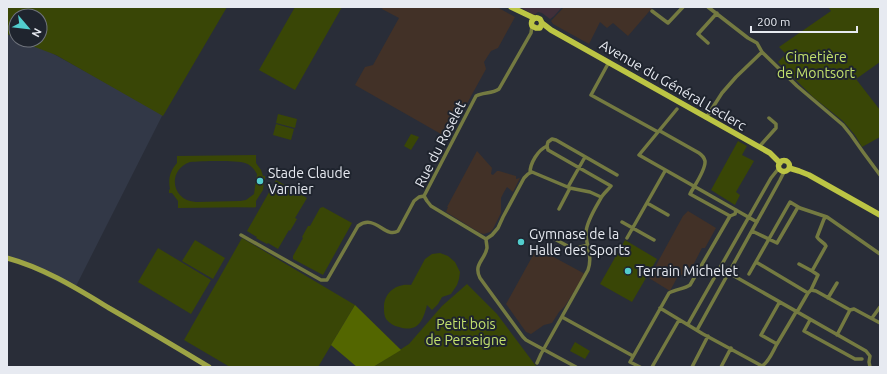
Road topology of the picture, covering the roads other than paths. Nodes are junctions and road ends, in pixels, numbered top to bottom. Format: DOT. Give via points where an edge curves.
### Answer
graph roads {
  1 [pos="511,7"];
  2 [pos="683,7"];
  3 [pos="708,7"];
  4 [pos="652,11"];
  5 [pos="717,13"];
  6 [pos="536,24"];
  7 [pos="708,43"];
  8 [pos="762,52"];
  9 [pos="609,62"];
  10 [pos="677,109"];
  11 [pos="706,118"];
  12 [pos="768,118"];
  13 [pos="659,132"];
  14 [pos="547,144"];
  15 [pos="759,147"];
  16 [pos="585,157"];
  17 [pos="579,168"];
  18 [pos="781,168"];
  19 [pos="789,168"];
  20 [pos="666,171"];
  21 [pos="530,173"];
  22 [pos="617,175"];
  23 [pos="880,175"];
  24 [pos="694,186"];
  25 [pos="569,187"];
  26 [pos="424,196"];
  27 [pos="601,197"];
  28 [pos="647,203"];
  29 [pos="798,207"];
  30 [pos="559,209"];
  31 [pos="736,210"];
  32 [pos="668,215"];
  33 [pos="880,215"];
  34 [pos="730,216"];
  35 [pos="826,217"];
  36 [pos="748,218"];
  37 [pos="622,222"];
  38 [pos="757,222"];
  39 [pos="633,228"];
  40 [pos="752,231"];
  41 [pos="241,234"];
  42 [pos="551,237"];
  43 [pos="627,238"];
  44 [pos="486,239"];
  45 [pos="768,239"];
  46 [pos="654,240"];
  47 [pos="588,245"];
  48 [pos="880,254"];
  49 [pos="7,258"];
  50 [pos="756,262"];
  51 [pos="799,264"];
  52 [pos="720,268"];
  53 [pos="812,271"];
  54 [pos="728,273"];
  55 [pos="749,274"];
  56 [pos="837,283"];
  57 [pos="810,291"];
  58 [pos="828,298"];
  59 [pos="779,303"];
  60 [pos="660,308"];
  61 [pos="880,308"];
  62 [pos="850,310"];
  63 [pos="796,312"];
  64 [pos="562,317"];
  65 [pos="872,318"];
  66 [pos="679,320"];
  67 [pos="810,320"];
  68 [pos="880,323"];
  69 [pos="688,324"];
  70 [pos="697,330"];
  71 [pos="837,335"];
  72 [pos="708,336"];
  73 [pos="777,344"];
  74 [pos="731,348"];
  75 [pos="544,350"];
  76 [pos="633,356"];
  77 [pos="862,359"];
  78 [pos="537,363"];
  79 [pos="757,366"];
  80 [pos="209,367"];
  81 [pos="576,367"];
  82 [pos="640,367"];
  83 [pos="652,367"];
  84 [pos="692,367"];
  85 [pos="721,367"];
  86 [pos="870,367"];
  1 -- 6 [label="main road, Avenue du Général Leclerc"];
  2 -- 4 [label="street" via="668,24"];
  3 -- 5 [label="street"];
  5 -- 7 [label="street" via="698,34"];
  5 -- 8 [label="street" via="757,43"];
  6 -- 9 [label="main road, Avenue du Général Leclerc"];
  6 -- 26 [label="street, Rue du Roselet" via="499,89 476,96"];
  8 -- 11 [label="street" via="722,93"];
  8 -- 23 [label="street" via="843,125"];
  9 -- 11 [label="main road, Avenue du Général Leclerc"];
  9 -- 13 [label="street" via="591,95"];
  10 -- 13 [label="street"];
  11 -- 15 [label="main road, Avenue du Général Leclerc"];
  12 -- 15 [label="street" via="776,124 776,128"];
  13 -- 20 [label="street" via="639,155"];
  13 -- 24 [label="street" via="703,156 704,169"];
  14 -- 16 [label="street" via="552,139 556,140"];
  14 -- 17 [label="street" via="548,150"];
  14 -- 21 [label="street" via="530,167"];
  15 -- 18 [label="main road, Avenue du Général Leclerc" via="770,153"];
  16 -- 17 [label="street"];
  16 -- 22 [label="street"];
  17 -- 25 [label="street"];
  17 -- 27 [label="street" via="611,186"];
  18 -- 19 [label="main road" via="786,172"];
  18 -- 19 [label="main road, Avenue du Général Leclerc" via="783,161 788,162"];
  18 -- 36 [label="street" via="771,178"];
  18 -- 38 [label="street" via="780,180"];
  19 -- 33 [label="main road" via="799,170"];
  20 -- 24 [label="street"];
  20 -- 28 [label="street"];
  21 -- 25 [label="street" via="536,173"];
  21 -- 44 [label="street" via="524,178 498,228"];
  24 -- 31 [label="street"];
  24 -- 34 [label="street" via="690,194"];
  25 -- 27 [label="street"];
  25 -- 30 [label="street"];
  26 -- 41 [label="street" via="414,201 395,233 372,223 358,226 327,280 321,280"];
  26 -- 44 [label="street, Rue du Roselet" via="431,206"];
  27 -- 47 [label="street" via="587,226"];
  28 -- 32 [label="street"];
  28 -- 39 [label="street"];
  29 -- 35 [label="street"];
  29 -- 45 [label="street" via="777,243"];
  29 -- 45 [label="street" via="790,202"];
  31 -- 34 [label="street" via="735,214"];
  31 -- 36 [label="street"];
  34 -- 60 [label="street" via="690,285 669,293"];
  35 -- 48 [label="street"];
  35 -- 53 [label="street" via="816,237 826,246"];
  36 -- 38 [label="street"];
  36 -- 52 [label="street"];
  37 -- 39 [label="street"];
  38 -- 40 [label="street"];
  39 -- 43 [label="street"];
  39 -- 46 [label="street"];
  40 -- 45 [label="street"];
  40 -- 54 [label="street"];
  42 -- 47 [label="street" via="573,249"];
  44 -- 75 [label="street" via="487,248 477,271 480,278 523,337"];
  45 -- 50 [label="street"];
  47 -- 64 [label="street" via="591,263"];
  49 -- 80 [label="main road" via="37,268 68,284"];
  50 -- 55 [label="street"];
  50 -- 57 [label="street"];
  51 -- 53 [label="street"];
  52 -- 54 [label="street"];
  52 -- 69 [label="street"];
  53 -- 57 [label="street" via="818,275"];
  54 -- 59 [label="street"];
  54 -- 70 [label="street"];
  56 -- 58 [label="street"];
  57 -- 58 [label="street" via="816,291"];
  57 -- 63 [label="street"];
  58 -- 62 [label="street"];
  59 -- 63 [label="street"];
  59 -- 73 [label="street" via="761,335"];
  60 -- 66 [label="street"];
  60 -- 76 [label="street"];
  61 -- 65 [label="street"];
  62 -- 65 [label="street" via="854,309"];
  62 -- 71 [label="street"];
  63 -- 67 [label="street"];
  63 -- 73 [label="street"];
  64 -- 75 [label="street"];
  64 -- 76 [label="street"];
  65 -- 68 [label="street"];
  66 -- 69 [label="street"];
  66 -- 83 [label="street"];
  67 -- 71 [label="street"];
  67 -- 77 [label="street" via="804,330 855,359"];
  69 -- 70 [label="street"];
  70 -- 72 [label="street"];
  71 -- 86 [label="street" via="866,351 870,356"];
  72 -- 74 [label="street"];
  72 -- 84 [label="street"];
  73 -- 79 [label="street" via="765,364"];
  74 -- 79 [label="street"];
  74 -- 85 [label="street"];
  75 -- 78 [label="street"];
  75 -- 81 [label="street"];
  76 -- 82 [label="street" via="630,362"];
}
